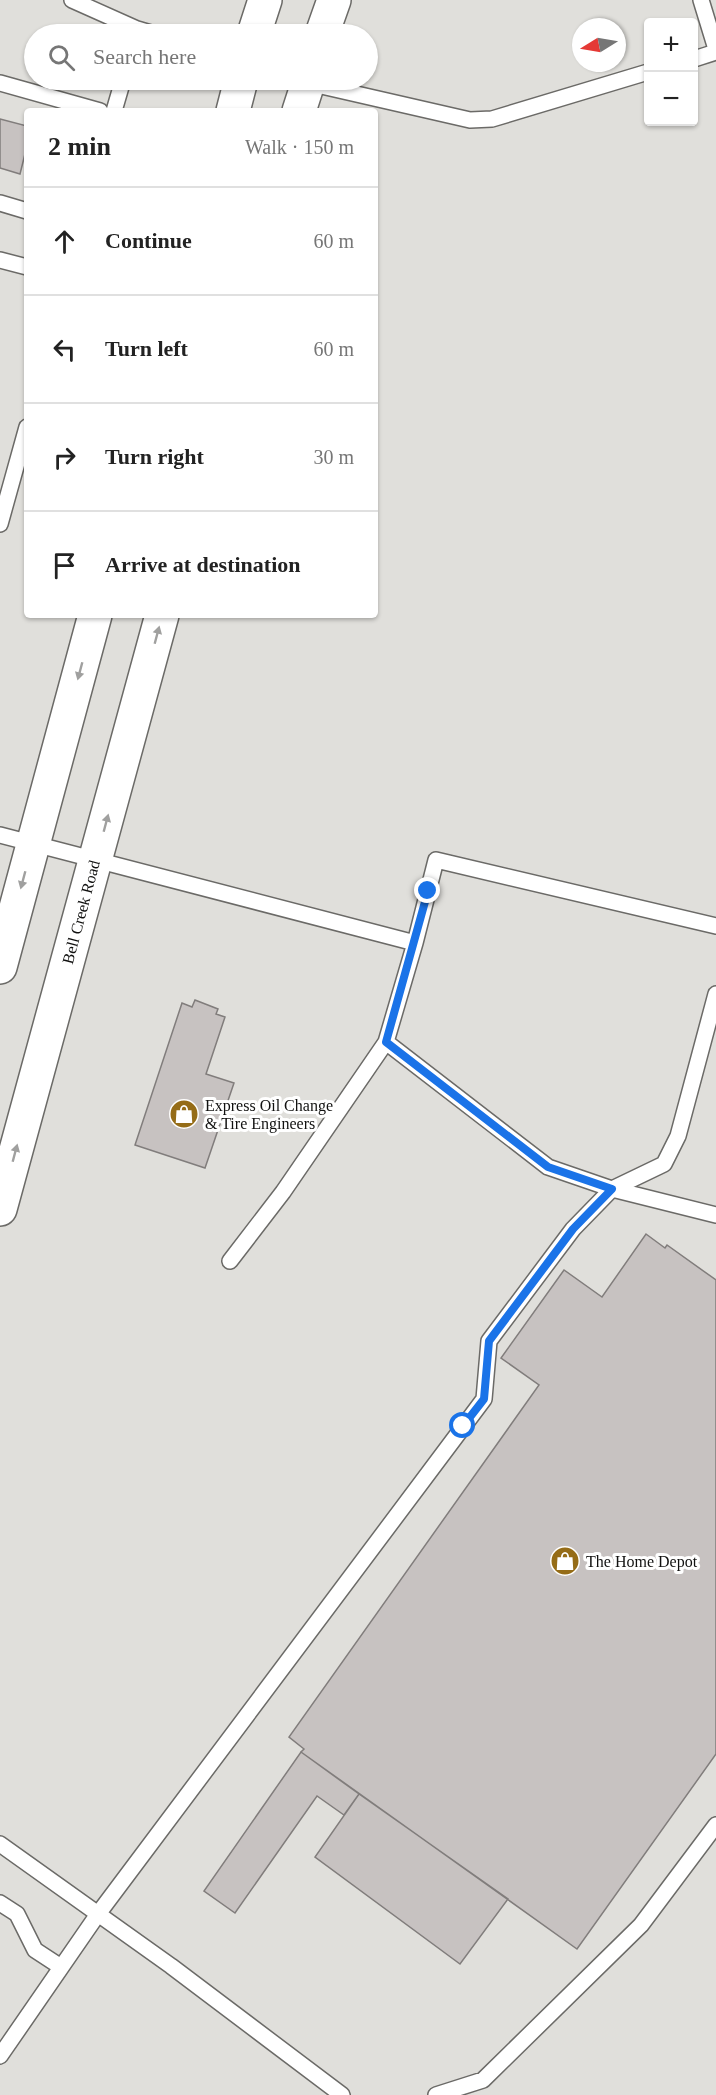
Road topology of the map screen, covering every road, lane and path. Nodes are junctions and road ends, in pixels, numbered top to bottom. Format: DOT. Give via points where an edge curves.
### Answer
graph roads {
  1 [pos="72,0"];
  2 [pos="265,0"];
  3 [pos="334,0"];
  4 [pos="702,0"];
  5 [pos="120,24"];
  6 [pos="257,24"];
  7 [pos="326,24"];
  8 [pos="716,51"];
  9 [pos="698,57"];
  10 [pos="644,73"];
  11 [pos="0,83"];
  12 [pos="24,90"];
  13 [pos="25,90"];
  14 [pos="120,90"];
  15 [pos="238,90"];
  16 [pos="313,90"];
  17 [pos="89,108"];
  18 [pos="115,108"];
  19 [pos="234,108"];
  20 [pos="0,203"];
  21 [pos="24,210"];
  22 [pos="0,260"];
  23 [pos="24,266"];
  24 [pos="24,438"];
  25 [pos="0,524"];
  26 [pos="94,618"];
  27 [pos="161,618"];
  28 [pos="0,835"];
  29 [pos="33,843"];
  30 [pos="96,859"];
  31 [pos="716,926"];
  32 [pos="415,943"];
  33 [pos="0,967"];
  34 [pos="716,994"];
  35 [pos="386,1042"];
  36 [pos="612,1189"];
  37 [pos="0,1209"];
  38 [pos="716,1215"];
  39 [pos="230,1261"];
  40 [pos="716,1825"];
  41 [pos="0,1844"];
  42 [pos="0,1903"];
  43 [pos="98,1914"];
  44 [pos="61,1967"];
  45 [pos="0,2056"];
  46 [pos="342,2095"];
  47 [pos="436,2095"];
  1 -- 5 [label="lane"];
  2 -- 6 [label="main road"];
  3 -- 7 [label="main road"];
  4 -- 8 [label="lane"];
  8 -- 9 [label="lane"];
  10 -- 16 [label="lane" via="492,119 470,120"];
  11 -- 12 [label="lane"];
  13 -- 17 [label="lane"];
  14 -- 18 [label="lane"];
  15 -- 19 [label="main road"];
  20 -- 21 [label="lane"];
  22 -- 23 [label="lane"];
  24 -- 25 [label="lane"];
  26 -- 29 [label="main road, one-way"];
  30 -- 27 [label="main road, Bell Creek Road, one-way"];
  28 -- 29 [label="lane"];
  29 -- 30 [label="lane"];
  29 -- 33 [label="main road, one-way"];
  30 -- 32 [label="lane"];
  37 -- 30 [label="main road, Bell Creek Road, one-way"];
  31 -- 32 [label="lane" via="436,860"];
  32 -- 35 [label="lane"];
  34 -- 36 [label="lane" via="678,1136 664,1164"];
  35 -- 36 [label="lane" via="548,1167"];
  35 -- 39 [label="lane" via="283,1192"];
  36 -- 38 [label="lane"];
  36 -- 43 [label="lane" via="573,1229 489,1341 484,1399"];
  40 -- 47 [label="lane" via="641,1925 483,2080"];
  41 -- 43 [label="lane"];
  42 -- 44 [label="lane" via="17,1914 35,1950"];
  43 -- 44 [label="lane"];
  43 -- 46 [label="lane"];
  44 -- 45 [label="lane"];
}
